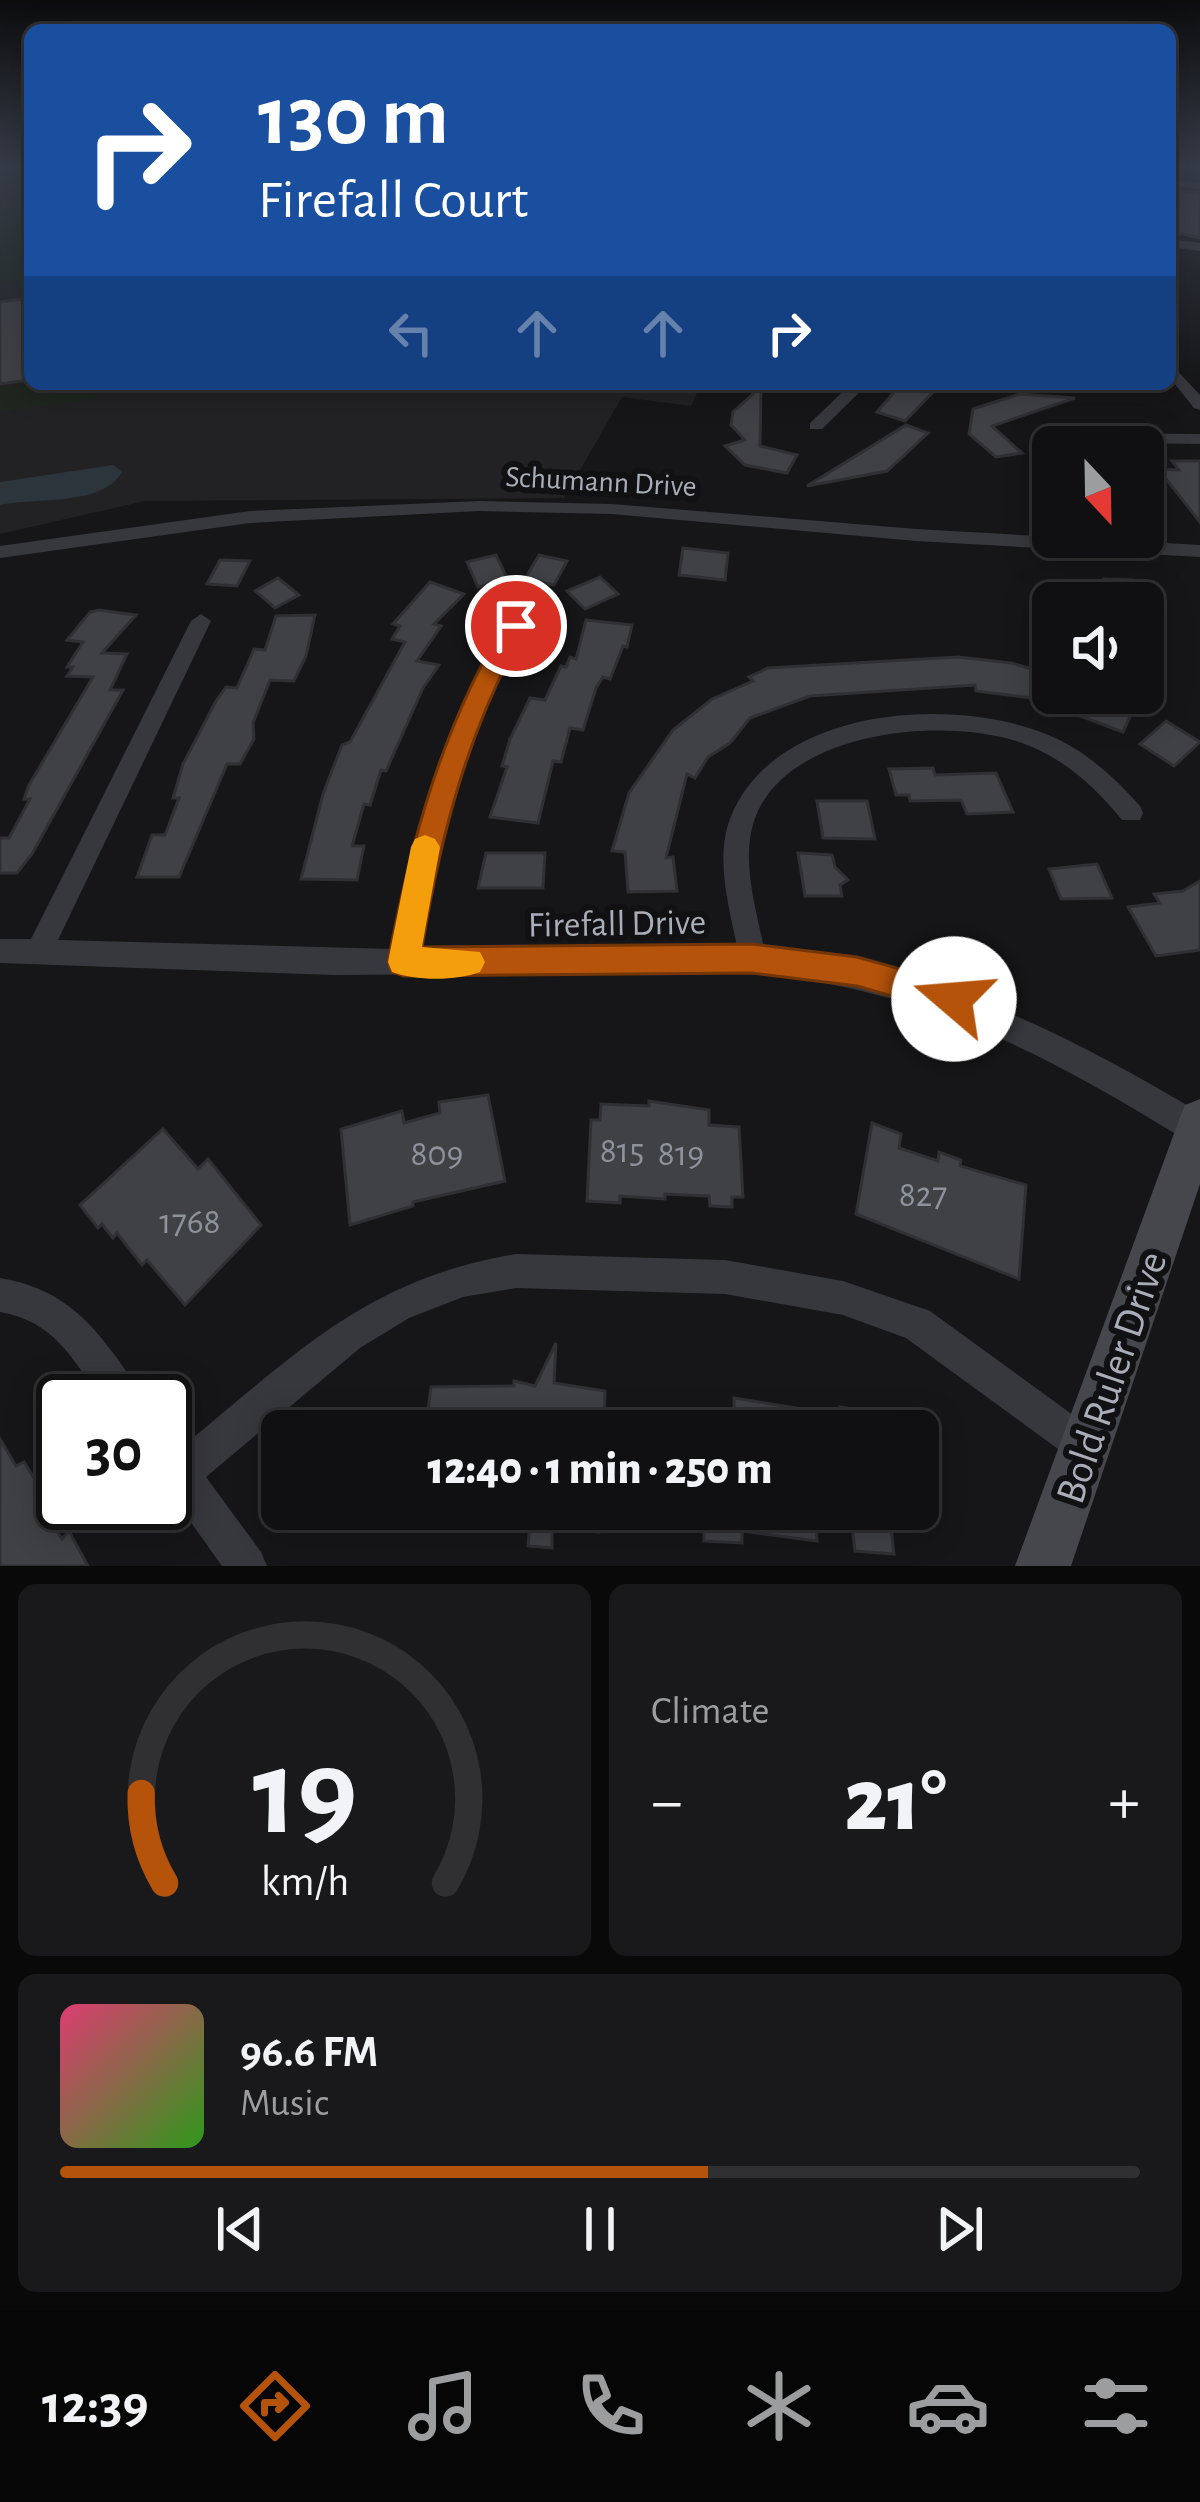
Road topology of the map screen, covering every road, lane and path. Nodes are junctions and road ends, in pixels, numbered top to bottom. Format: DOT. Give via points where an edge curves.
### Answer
graph roads {
  1 [pos="1176,375"];
  2 [pos="854,390"];
  3 [pos="1200,405"];
  4 [pos="816,426"];
  5 [pos="1164,439"];
  6 [pos="1200,439"];
  7 [pos="1200,551"];
  8 [pos="0,552"];
  9 [pos="201,622"];
  10 [pos="516,626"];
  11 [pos="1131,813"];
  12 [pos="0,951"];
  13 [pos="38,953"];
  14 [pos="752,959"];
  15 [pos="404,962"];
  16 [pos="1198,1124"];
  17 [pos="0,1295"];
  18 [pos="104,1374"];
  19 [pos="1086,1447"];
  20 [pos="192,1449"];
  21 [pos="192,1491"];
  22 [pos="248,1566"];
  23 [pos="1042,1566"];
  1 -- 3 [label="street"];
  2 -- 4 [label="street"];
  5 -- 6 [label="street"];
  7 -- 8 [label="street, Schumann Drive" via="479,506 250,517"];
  9 -- 13 [label="street"];
  10 -- 15 [label="street" via="452,758"];
  11 -- 14 [label="street" via="1071,757 994,727 873,728 821,742 766,780 741,822"];
  12 -- 13 [label="street, Firefall Drive"];
  13 -- 15 [label="street, Firefall Drive"];
  14 -- 15 [label="street, Firefall Drive"];
  14 -- 16 [label="street, Firefall Drive" via="857,971 954,999"];
  16 -- 19 [label="street, Bold Ruler Drive"];
  17 -- 18 [label="street" via="56,1310"];
  19 -- 20 [label="street" via="917,1324 842,1298 725,1277 517,1271 399,1304"];
  19 -- 23 [label="street, Bold Ruler Drive"];
  21 -- 22 [label="street"];
}
